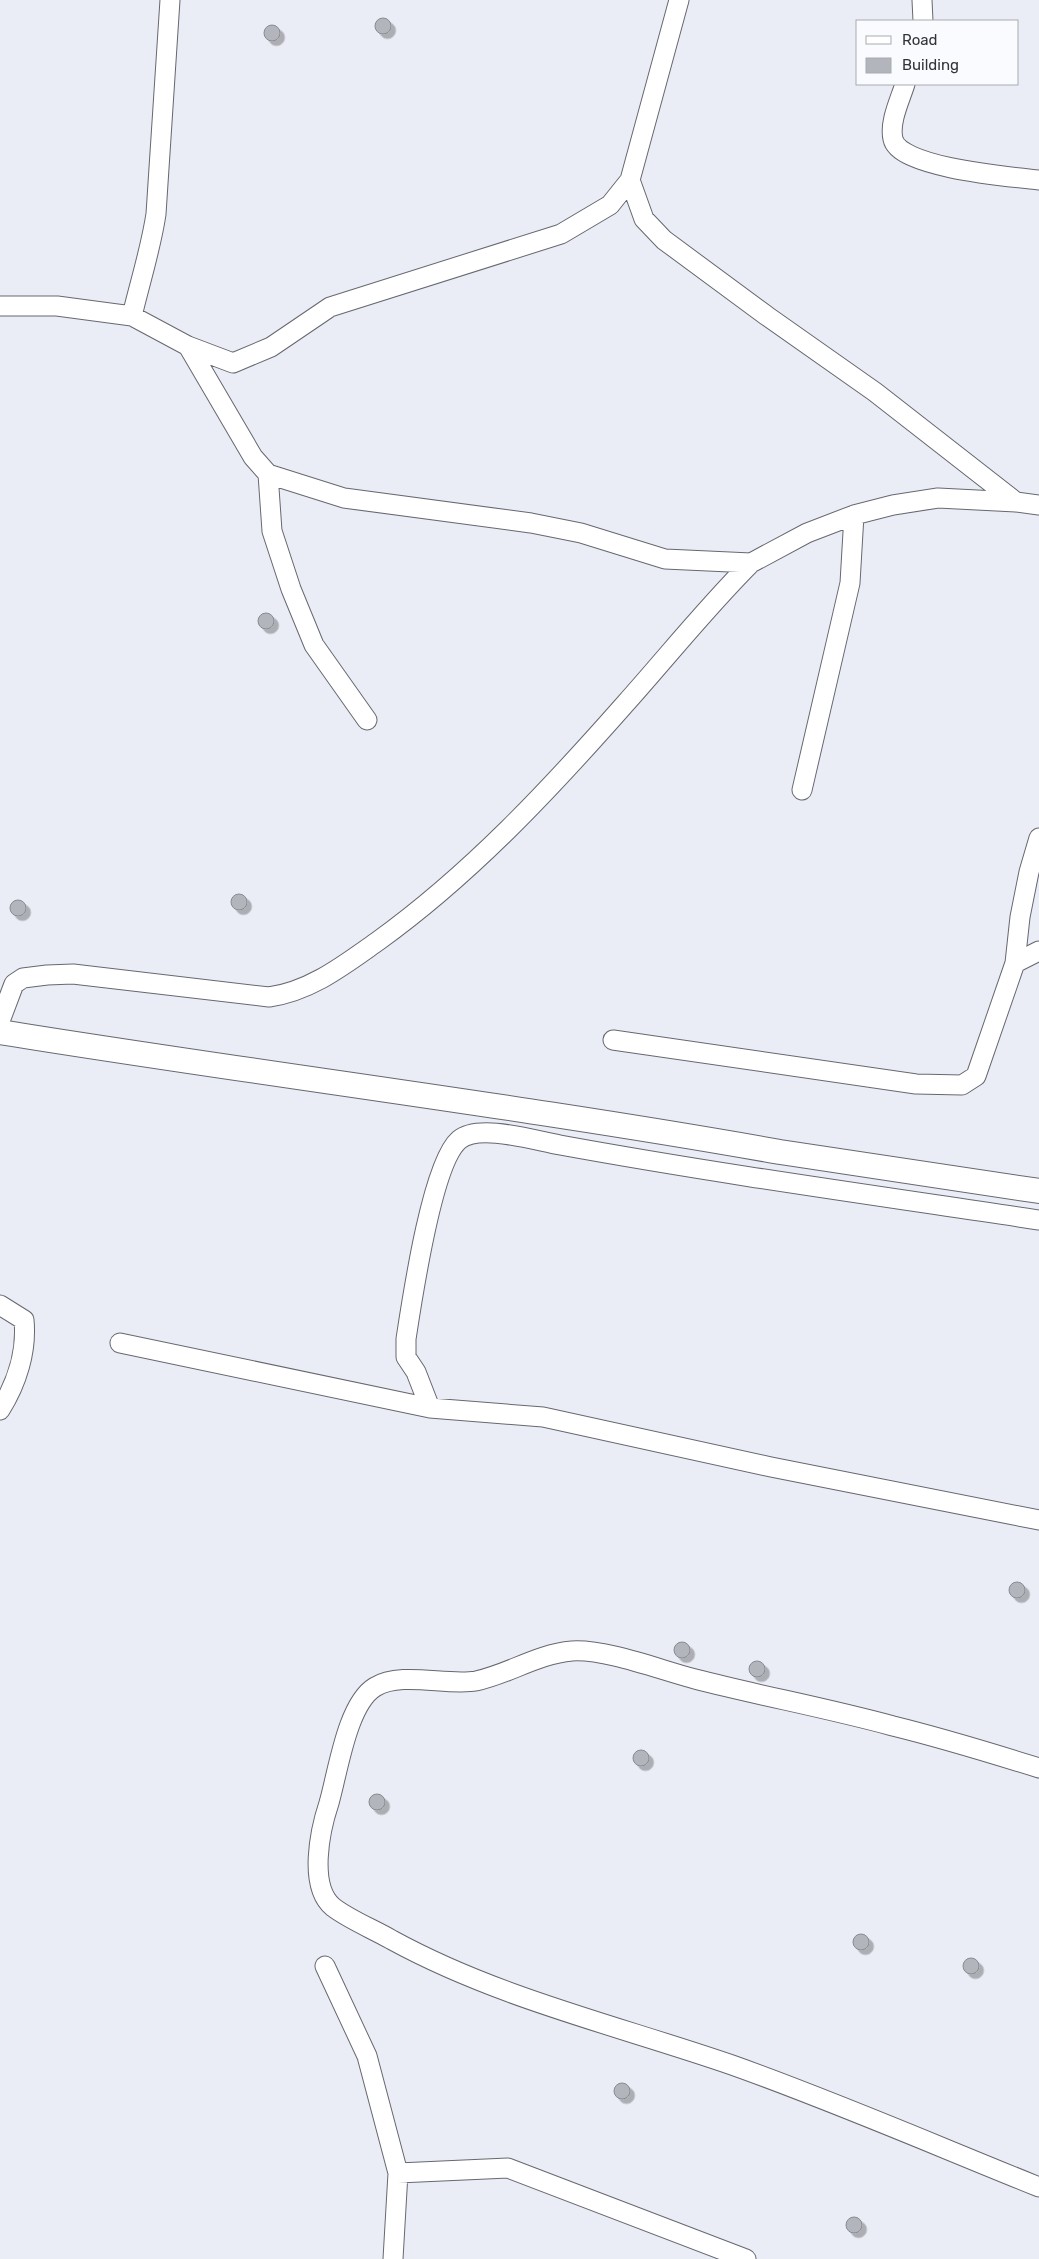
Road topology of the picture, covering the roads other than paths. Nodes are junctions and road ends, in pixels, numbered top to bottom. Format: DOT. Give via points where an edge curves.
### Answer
graph roads {
  1 [pos="170,0"];
  2 [pos="679,0"];
  3 [pos="922,0"];
  4 [pos="923,20"];
  5 [pos="905,85"];
  6 [pos="630,180"];
  7 [pos="1039,180"];
  8 [pos="0,306"];
  9 [pos="132,316"];
  10 [pos="188,346"];
  11 [pos="268,474"];
  12 [pos="1016,502"];
  13 [pos="1039,505"];
  14 [pos="854,515"];
  15 [pos="751,563"];
  16 [pos="367,720"];
  17 [pos="802,790"];
  18 [pos="1039,838"];
  19 [pos="1039,951"];
  20 [pos="1015,963"];
  21 [pos="0,1021"];
  22 [pos="0,1032"];
  23 [pos="612,1040"];
  24 [pos="1014,1187"];
  25 [pos="1039,1191"];
  26 [pos="1007,1215"];
  27 [pos="1039,1220"];
  28 [pos="0,1305"];
  29 [pos="120,1343"];
  30 [pos="430,1408"];
  31 [pos="0,1410"];
  32 [pos="1039,1520"];
  33 [pos="1039,1768"];
  34 [pos="325,1966"];
  35 [pos="398,2174"];
  36 [pos="1039,2187"];
  37 [pos="392,2259"];
  38 [pos="746,2259"];
  1 -- 9 [label="street" via="156,214"];
  2 -- 6 [label="street"];
  3 -- 4 [label="street"];
  5 -- 7 [label="street" via="892,139 898,151 919,161"];
  6 -- 10 [label="street" via="610,205 560,234 330,307 271,347 233,362"];
  6 -- 12 [label="street" via="644,219 664,240 875,392"];
  8 -- 9 [label="street" via="58,306"];
  9 -- 10 [label="street"];
  10 -- 11 [label="street" via="249,450"];
  11 -- 15 [label="street" via="344,498 531,523 581,533 665,559"];
  11 -- 16 [label="street" via="272,531 290,589 314,645"];
  12 -- 13 [label="street"];
  12 -- 14 [label="street" via="938,498"];
  14 -- 15 [label="street" via="807,533"];
  14 -- 17 [label="street" via="850,583"];
  15 -- 21 [label="street" via="720,594 626,704 494,845 414,916 339,968 290,994 269,997 73,974 23,978 14,984"];
  18 -- 20 [label="street" via="1020,917"];
  19 -- 20 [label="street"];
  20 -- 23 [label="street" via="976,1076 962,1085 916,1084"];
  22 -- 24 [label="street"];
  24 -- 25 [label="street"];
  24 -- 26 [label="street"];
  26 -- 27 [label="street"];
  26 -- 30 [label="street" via="806,1187 519,1136 476,1133 460,1139 447,1156 427,1225 412,1301 406,1357 416,1372"];
  28 -- 31 [label="street" via="24,1320 26,1341 14,1383"];
  29 -- 30 [label="street"];
  30 -- 32 [label="street" via="543,1417 771,1467"];
  33 -- 36 [label="street" via="892,1725 693,1679 592,1651 573,1651 548,1655 474,1681 414,1680 377,1686 363,1699 351,1724 323,1820 318,1863 319,1886 329,1904 426,1959 502,1990 799,2090"];
  34 -- 35 [label="street" via="367,2056"];
  35 -- 37 [label="street"];
  35 -- 38 [label="street" via="508,2168"];
}
